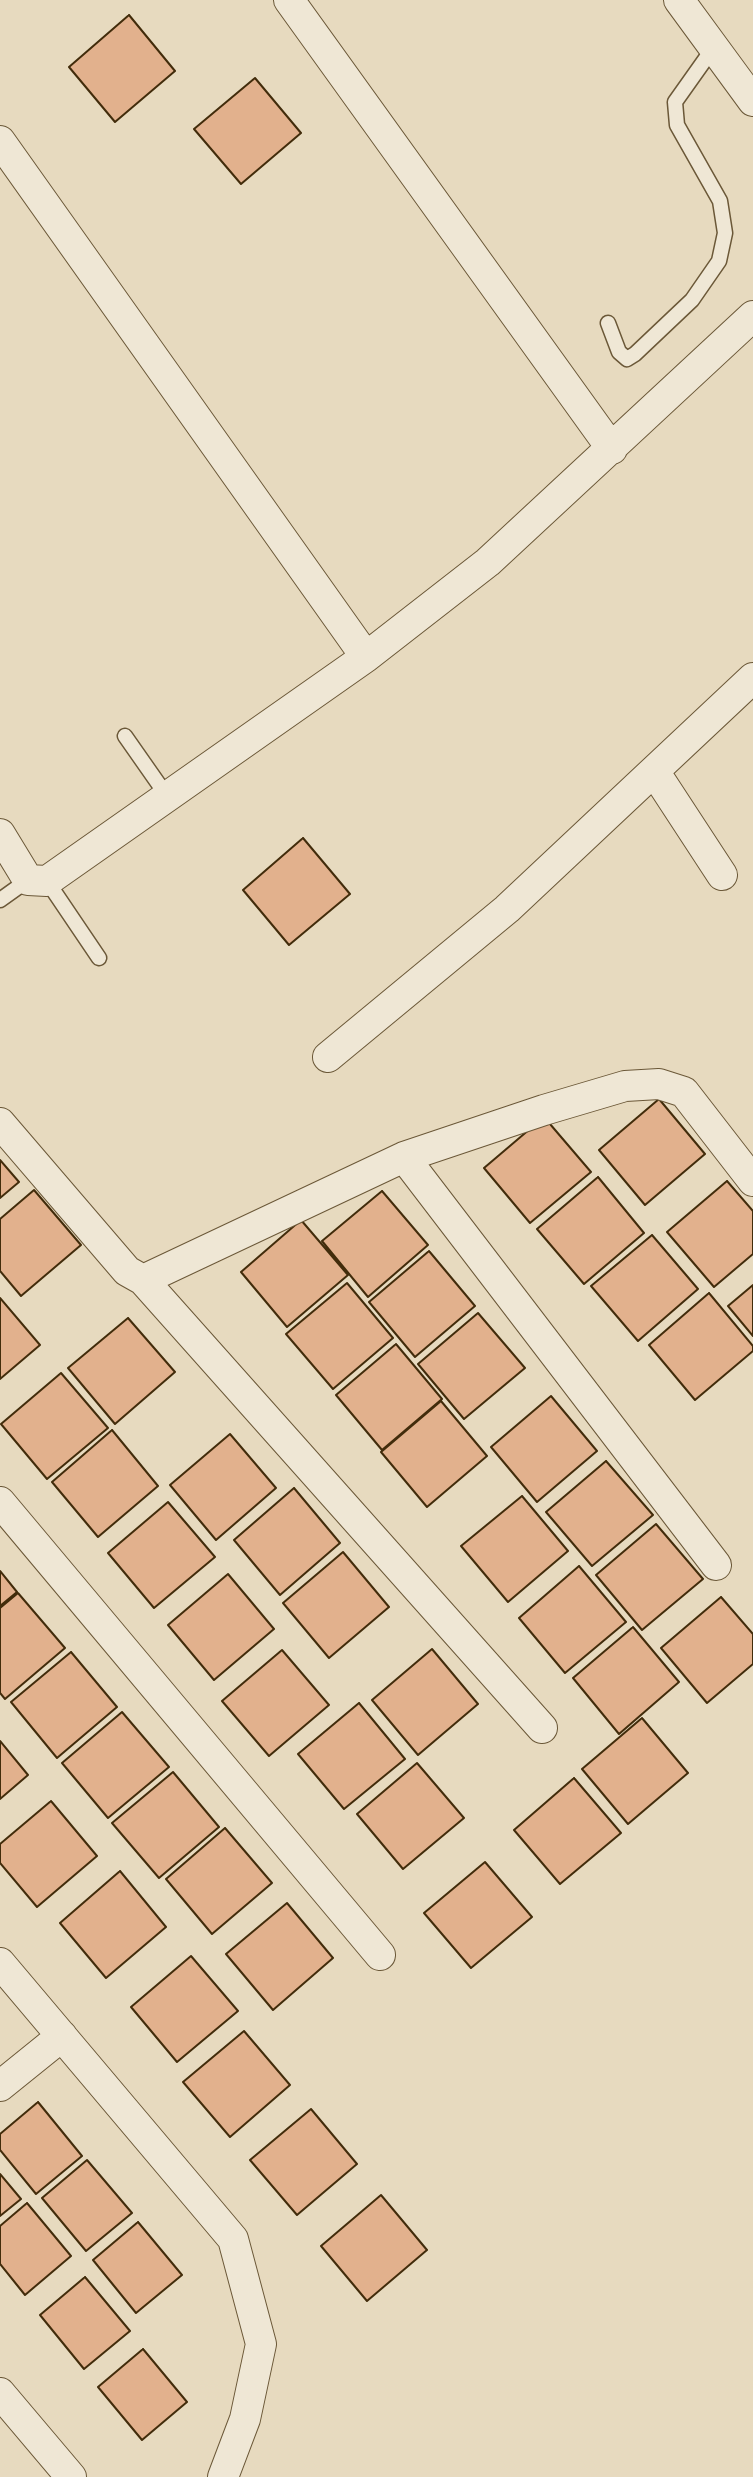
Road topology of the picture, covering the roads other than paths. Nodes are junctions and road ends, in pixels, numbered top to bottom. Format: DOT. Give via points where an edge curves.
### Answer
graph roads {
  1 [pos="289,0"];
  2 [pos="679,0"];
  3 [pos="714,47"];
  4 [pos="753,101"];
  5 [pos="0,141"];
  6 [pos="753,316"];
  7 [pos="608,323"];
  8 [pos="611,449"];
  9 [pos="366,657"];
  10 [pos="753,678"];
  11 [pos="125,736"];
  12 [pos="654,771"];
  13 [pos="167,796"];
  14 [pos="0,834"];
  15 [pos="722,875"];
  16 [pos="38,881"];
  17 [pos="0,900"];
  18 [pos="99,958"];
  19 [pos="328,1057"];
  20 [pos="0,1123"];
  21 [pos="404,1157"];
  22 [pos="753,1181"];
  23 [pos="143,1280"];
  24 [pos="0,1502"];
  25 [pos="716,1565"];
  26 [pos="542,1728"];
  27 [pos="380,1955"];
  28 [pos="0,1963"];
  29 [pos="62,2036"];
  30 [pos="0,2087"];
  31 [pos="4,2404"];
  32 [pos="71,2477"];
  33 [pos="223,2477"];
  1 -- 8 [label="street"];
  2 -- 3 [label="street"];
  3 -- 4 [label="street"];
  3 -- 7 [label="lane" via="675,102 677,125 720,201 725,233 719,261 692,300 627,359 619,352"];
  5 -- 9 [label="street"];
  6 -- 8 [label="street"];
  8 -- 9 [label="street" via="488,562"];
  9 -- 13 [label="street"];
  10 -- 12 [label="street"];
  11 -- 13 [label="lane"];
  12 -- 15 [label="street"];
  12 -- 19 [label="street" via="507,909"];
  13 -- 16 [label="street"];
  14 -- 16 [label="street"];
  16 -- 17 [label="lane"];
  16 -- 18 [label="lane"];
  20 -- 23 [label="street" via="127,1271"];
  21 -- 22 [label="street" via="625,1086 659,1084 684,1093"];
  21 -- 23 [label="street"];
  21 -- 25 [label="street"];
  23 -- 26 [label="street"];
  24 -- 27 [label="street"];
  28 -- 29 [label="street"];
  29 -- 30 [label="street"];
  29 -- 33 [label="street" via="233,2239 261,2344 245,2419"];
  31 -- 32 [label="street"];
}
